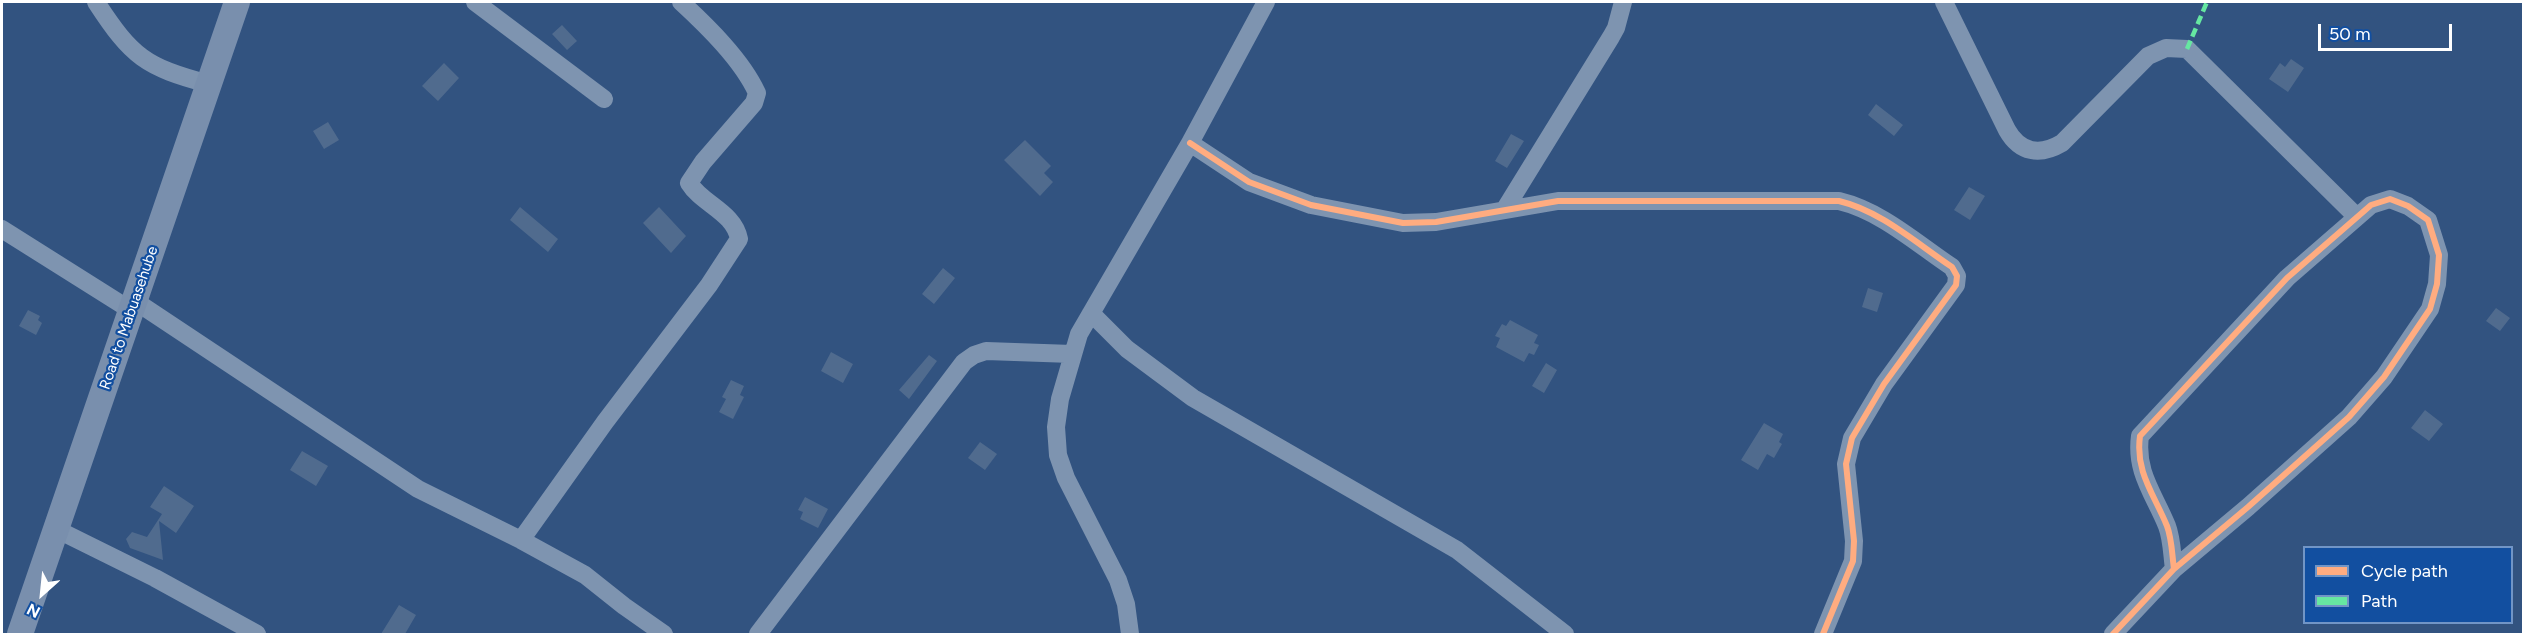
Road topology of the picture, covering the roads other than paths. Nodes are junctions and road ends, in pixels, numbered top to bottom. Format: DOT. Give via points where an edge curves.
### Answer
graph roads {
  1 [pos="96,2"];
  2 [pos="237,2"];
  3 [pos="475,2"];
  4 [pos="681,2"];
  5 [pos="1266,2"];
  6 [pos="1623,2"];
  7 [pos="1944,2"];
  8 [pos="209,84"];
  9 [pos="604,99"];
  10 [pos="1190,143"];
  11 [pos="1505,209"];
  12 [pos="2357,217"];
  13 [pos="2,229"];
  14 [pos="134,306"];
  15 [pos="1090,313"];
  16 [pos="1072,354"];
  17 [pos="56,529"];
  18 [pos="521,540"];
  19 [pos="2174,569"];
  20 [pos="20,634"];
  21 [pos="257,634"];
  22 [pos="664,634"];
  23 [pos="758,634"];
  24 [pos="1130,634"];
  25 [pos="1564,634"];
  26 [pos="1823,634"];
  27 [pos="2113,634"];
  1 -- 8 [label="street" via="132,51 174,75"];
  2 -- 8 [label="main road, Road to Mabuasehube"];
  3 -- 9 [label="street"];
  4 -- 18 [label="street" via="709,29 757,93 754,103 689,183 730,221 740,239"];
  5 -- 10 [label="street"];
  6 -- 11 [label="street" via="1611,38"];
  7 -- 12 [label="street" via="2007,130 2019,146 2031,152 2046,151 2062,143 2148,56 2166,48 2187,49"];
  8 -- 14 [label="main road, Road to Mabuasehube"];
  10 -- 11 [label="street" via="1249,182 1311,205 1403,223 1436,222"];
  10 -- 15 [label="street"];
  11 -- 26 [label="street" via="1558,201 1839,201 1859,205 1877,215 1952,267 1956,285 1884,384 1852,438 1846,464 1854,541 1852,561"];
  12 -- 19 [label="street" via="2287,278 2140,436 2140,468 2168,529"];
  12 -- 19 [label="street" via="2371,205 2390,199 2428,220 2439,255 2430,309 2384,376 2349,417"];
  13 -- 14 [label="street"];
  14 -- 17 [label="main road, Road to Mabuasehube"];
  14 -- 18 [label="street" via="418,489"];
  15 -- 16 [label="street"];
  15 -- 25 [label="street" via="1127,349 1193,398 1457,550"];
  16 -- 23 [label="street" via="986,351 964,362"];
  16 -- 24 [label="street" via="1056,428 1058,455 1118,580"];
  17 -- 20 [label="main road, Road to Mabuasehube"];
  17 -- 21 [label="street"];
  18 -- 22 [label="street" via="585,575"];
  19 -- 27 [label="street"];
}
